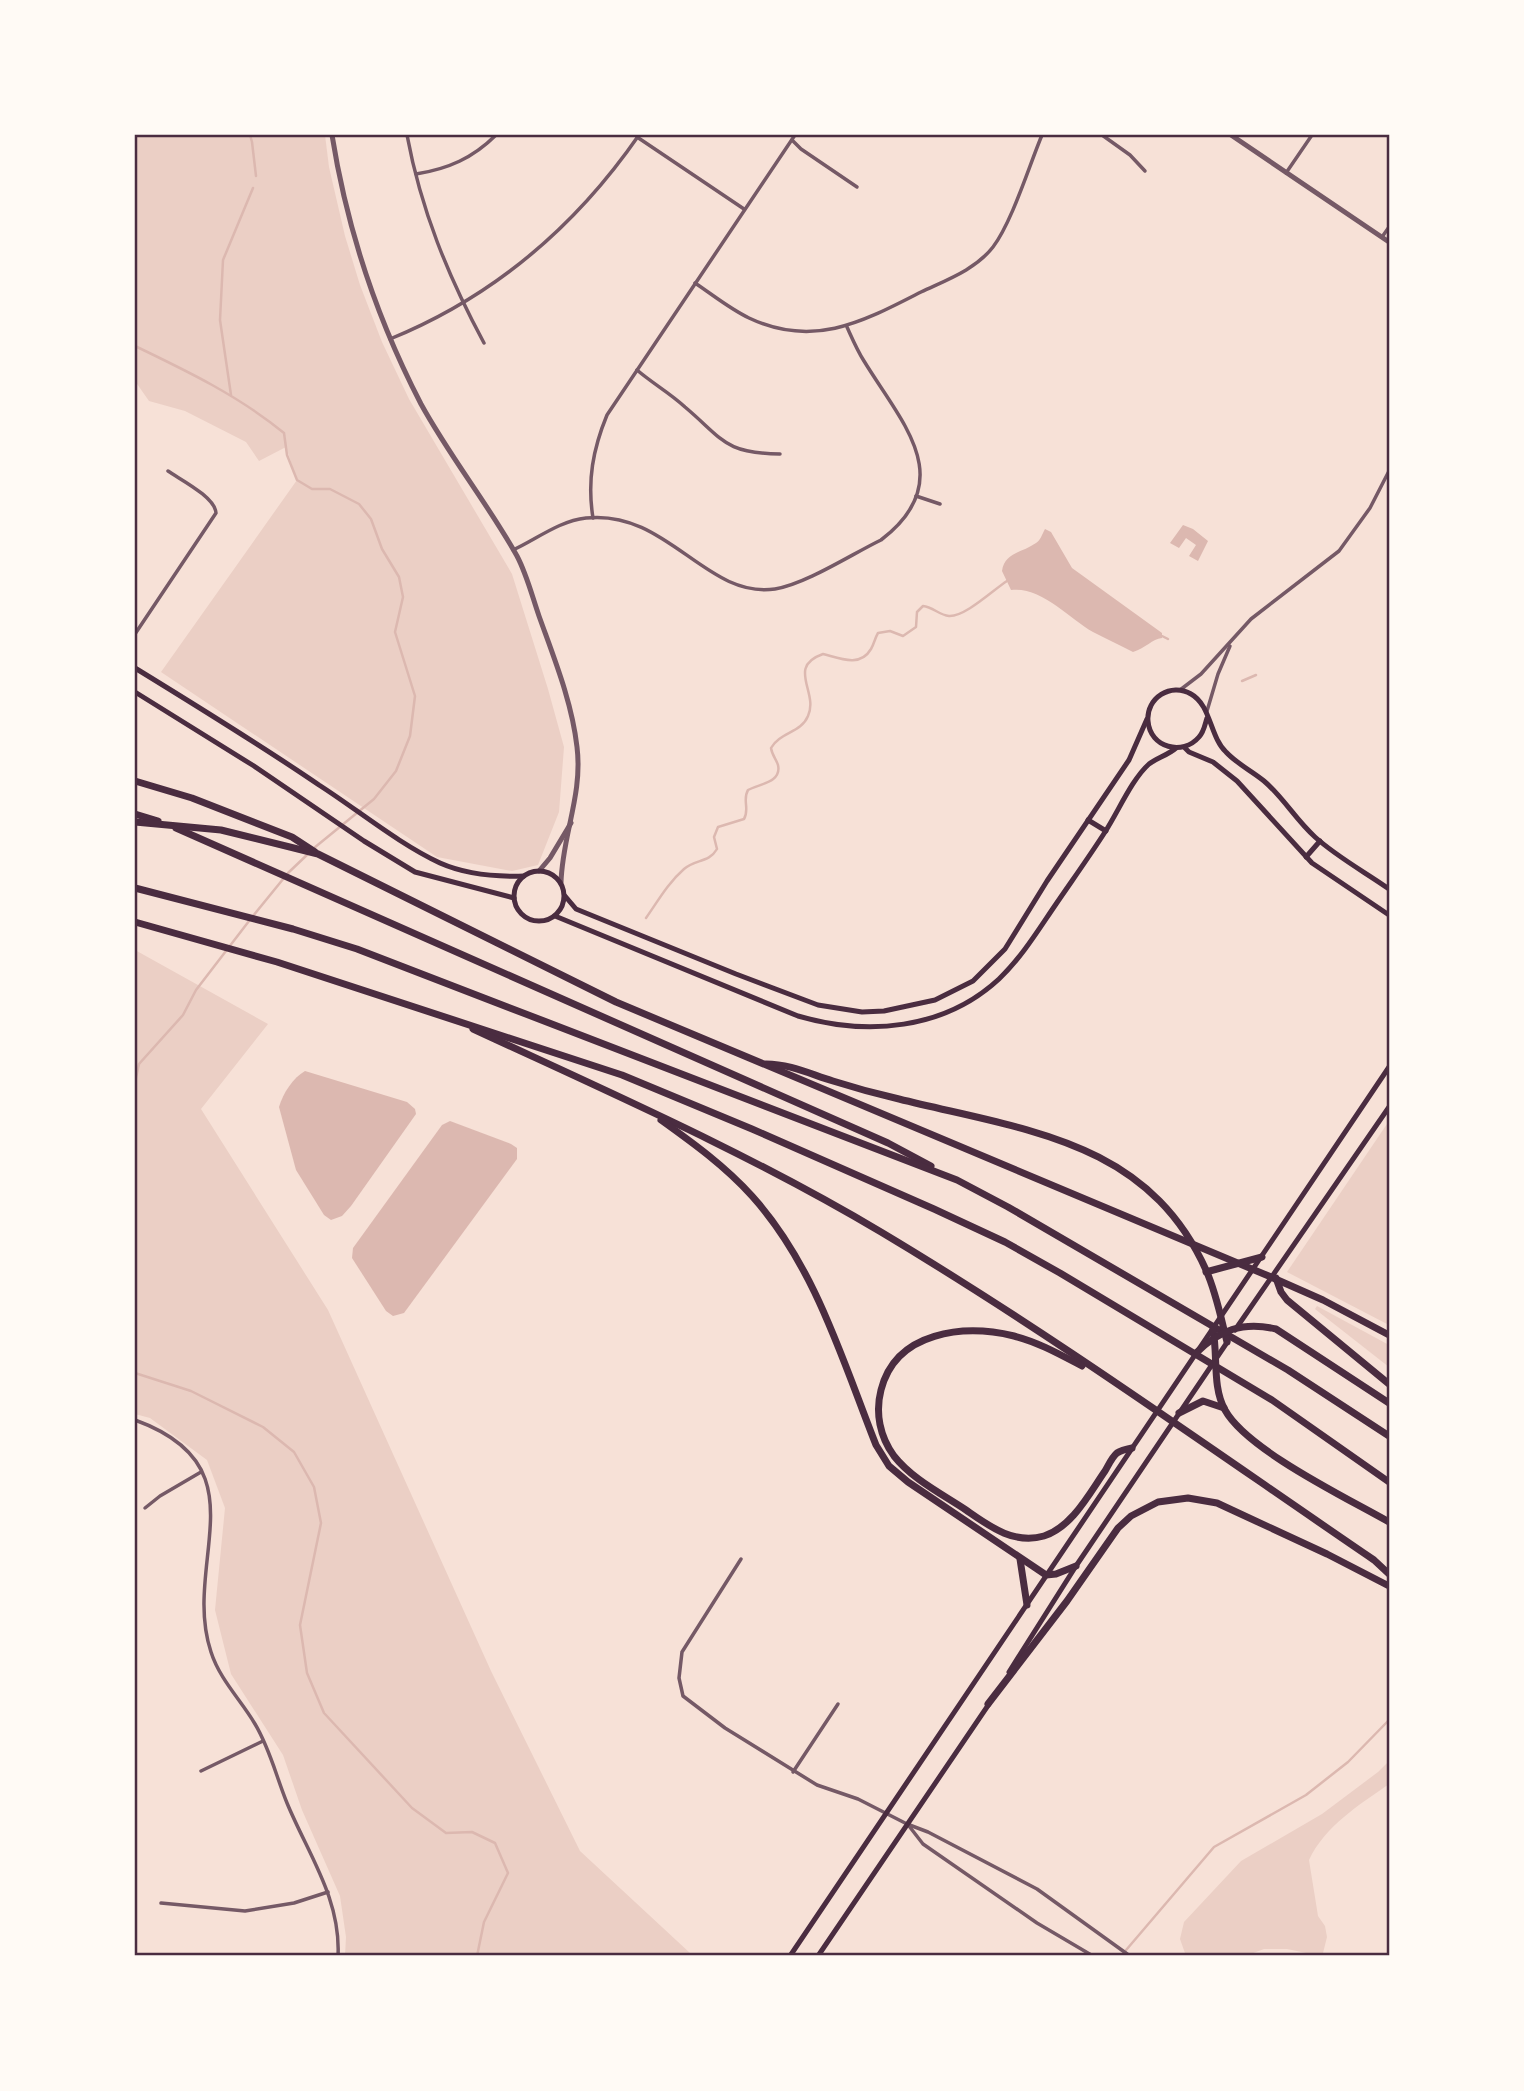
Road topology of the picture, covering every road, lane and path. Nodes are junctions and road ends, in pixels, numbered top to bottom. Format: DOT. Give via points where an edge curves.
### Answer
graph roads {
  1 [pos="332,135"];
  2 [pos="407,135"];
  3 [pos="496,135"];
  4 [pos="795,135"];
  5 [pos="1042,135"];
  6 [pos="1102,135"];
  7 [pos="1231,135"];
  8 [pos="1312,135"];
  9 [pos="638,136"];
  10 [pos="792,140"];
  11 [pos="1145,172"];
  12 [pos="1286,173"];
  13 [pos="416,174"];
  14 [pos="857,187"];
  15 [pos="744,209"];
  16 [pos="1389,227"];
  17 [pos="1382,237"];
  18 [pos="1389,242"];
  19 [pos="695,283"];
  20 [pos="463,303"];
  21 [pos="847,327"];
  22 [pos="390,339"];
  23 [pos="484,343"];
  24 [pos="637,370"];
  25 [pos="780,454"];
  26 [pos="168,471"];
  27 [pos="1389,471"];
  28 [pos="915,495"];
  29 [pos="940,504"];
  30 [pos="593,518"];
  31 [pos="513,550"];
  32 [pos="136,630"];
  33 [pos="1233,641"];
  34 [pos="135,668"];
  35 [pos="1180,690"];
  36 [pos="135,692"];
  37 [pos="1206,716"];
  38 [pos="1147,719"];
  39 [pos="1177,748"];
  40 [pos="1185,748"];
  41 [pos="135,781"];
  42 [pos="135,814"];
  43 [pos="573,820"];
  44 [pos="1088,820"];
  45 [pos="135,822"];
  46 [pos="1106,831"];
  47 [pos="1320,841"];
  48 [pos="318,855"];
  49 [pos="1306,857"];
  50 [pos="539,871"];
  51 [pos="524,876"];
  52 [pos="561,883"];
  53 [pos="135,888"];
  54 [pos="1389,889"];
  55 [pos="565,896"];
  56 [pos="514,898"];
  57 [pos="1389,915"];
  58 [pos="555,916"];
  59 [pos="135,922"];
  60 [pos="736,974"];
  61 [pos="730,988"];
  62 [pos="935,1000"];
  63 [pos="441,1014"];
  64 [pos="940,1014"];
  65 [pos="763,1064"];
  66 [pos="1389,1068"];
  67 [pos="1389,1107"];
  68 [pos="647,1110"];
  69 [pos="957,1180"];
  70 [pos="1262,1257"];
  71 [pos="1206,1272"];
  72 [pos="1274,1274"];
  73 [pos="1221,1319"];
  74 [pos="1237,1326"];
  75 [pos="1224,1331"];
  76 [pos="1214,1333"];
  77 [pos="1389,1335"];
  78 [pos="1227,1342"];
  79 [pos="1195,1354"];
  80 [pos="1216,1357"];
  81 [pos="1110,1380"];
  82 [pos="1389,1384"];
  83 [pos="1389,1403"];
  84 [pos="1224,1408"];
  85 [pos="1179,1413"];
  86 [pos="135,1420"];
  87 [pos="1389,1436"];
  88 [pos="1132,1448"];
  89 [pos="201,1472"];
  90 [pos="1389,1482"];
  91 [pos="145,1508"];
  92 [pos="1389,1522"];
  93 [pos="741,1559"];
  94 [pos="1020,1559"];
  95 [pos="1076,1566"];
  96 [pos="1389,1574"];
  97 [pos="1046,1575"];
  98 [pos="1389,1586"];
  99 [pos="1027,1605"];
  100 [pos="838,1704"];
  101 [pos="988,1704"];
  102 [pos="263,1741"];
  103 [pos="201,1771"];
  104 [pos="793,1772"];
  105 [pos="884,1813"];
  106 [pos="908,1824"];
  107 [pos="328,1892"];
  108 [pos="161,1903"];
  109 [pos="1091,1955"];
  110 [pos="338,1956"];
  111 [pos="790,1956"];
  112 [pos="818,1956"];
  113 [pos="1130,1956"];
  1 -- 22 [label="street" via="363,270"];
  2 -- 13 [label="street"];
  3 -- 13 [label="street" via="454,165"];
  4 -- 10 [label="street"];
  5 -- 21 [label="street" via="992,249 969,268"];
  6 -- 11 [label="street"];
  7 -- 12 [label="street"];
  8 -- 12 [label="street"];
  9 -- 15 [label="street"];
  9 -- 20 [label="street" via="566,223 517,266"];
  10 -- 14 [label="street"];
  10 -- 15 [label="street"];
  12 -- 17 [label="street"];
  13 -- 20 [label="street" via="428,221"];
  15 -- 19 [label="street"];
  16 -- 17 [label="street"];
  17 -- 18 [label="street"];
  19 -- 21 [label="street" via="734,310 771,326 814,331"];
  19 -- 24 [label="street"];
  20 -- 22 [label="street"];
  20 -- 23 [label="street"];
  21 -- 28 [label="street" via="915,445 920,479"];
  22 -- 31 [label="street" via="422,406"];
  24 -- 25 [label="street" via="728,444 746,452"];
  24 -- 30 [label="street" via="598,437 590,479"];
  26 -- 32 [label="street" via="209,499 216,513"];
  27 -- 33 [label="street" via="1339,551 1251,619"];
  28 -- 29 [label="street"];
  28 -- 30 [label="street" via="901,522 881,540 775,589 734,584 652,531 617,519"];
  30 -- 31 [label="street" via="558,526"];
  31 -- 43 [label="street" via="572,716 578,763"];
  33 -- 35 [label="street"];
  33 -- 37 [label="street"];
  34 -- 51 [label="main road" via="440,863 471,873"];
  35 -- 37 [label="main road" via="1197,697"];
  35 -- 38 [label="main road" via="1161,694"];
  36 -- 56 [label="main road" via="415,872"];
  37 -- 40 [label="main road" via="1198,740"];
  37 -- 47 [label="main road" via="1223,750 1266,782"];
  38 -- 39 [label="main road" via="1154,738"];
  38 -- 44 [label="main road" via="1129,760"];
  39 -- 40 [label="main road"];
  39 -- 46 [label="main road" via="1148,765"];
  40 -- 49 [label="main road" via="1237,781"];
  41 -- 48 [label="highway" via="292,837"];
  42 -- 69 [label="highway" via="188,832 888,1143"];
  43 -- 50 [label="street"];
  43 -- 52 [label="street" via="561,862"];
  44 -- 46 [label="main road"];
  44 -- 62 [label="main road" via="995,961 963,988"];
  45 -- 48 [label="highway" via="199,827"];
  46 -- 64 [label="main road" via="1017,960 981,994"];
  47 -- 49 [label="main road"];
  47 -- 54 [label="main road"];
  48 -- 65 [label="highway" via="575,983"];
  49 -- 57 [label="main road"];
  50 -- 51 [label="main road"];
  50 -- 52 [label="main road"];
  51 -- 56 [label="main road"];
  52 -- 55 [label="main road"];
  53 -- 69 [label="highway" via="357,949"];
  55 -- 58 [label="main road"];
  55 -- 60 [label="main road" via="576,909"];
  56 -- 58 [label="main road" via="520,913 533,921"];
  58 -- 61 [label="main road"];
  59 -- 63 [label="highway"];
  60 -- 61 [label="main road"];
  60 -- 62 [label="main road" via="818,1005 848,1010 898,1010"];
  61 -- 64 [label="main road" via="798,1016 851,1027 897,1026"];
  62 -- 64 [label="main road"];
  63 -- 68 [label="highway"];
  63 -- 90 [label="highway" via="622,1075 1004,1242 1272,1400"];
  65 -- 71 [label="highway" via="785,1064 875,1093 1046,1135 1092,1152 1150,1191 1178,1225"];
  65 -- 77 [label="highway" via="1323,1300"];
  66 -- 70 [label="main road"];
  67 -- 72 [label="main road"];
  68 -- 81 [label="highway" via="734,1150 880,1231"];
  68 -- 94 [label="highway" via="711,1156 779,1229 815,1292 876,1445 889,1466"];
  69 -- 87 [label="highway" via="1288,1370"];
  70 -- 71 [label="highway"];
  70 -- 73 [label="main road"];
  71 -- 73 [label="highway"];
  72 -- 74 [label="main road"];
  72 -- 82 [label="highway" via="1287,1300"];
  73 -- 75 [label="highway"];
  73 -- 76 [label="main road"];
  74 -- 75 [label="highway"];
  74 -- 78 [label="main road"];
  74 -- 83 [label="highway" via="1276,1329"];
  75 -- 76 [label="highway"];
  75 -- 78 [label="highway"];
  76 -- 79 [label="highway"];
  76 -- 80 [label="highway"];
  78 -- 80 [label="main road"];
  79 -- 88 [label="main road"];
  80 -- 84 [label="highway"];
  80 -- 85 [label="main road"];
  81 -- 88 [label="highway" via="1017,1337 951,1332 920,1341 897,1361 881,1389 880,1424 887,1447 913,1474 998,1531 1023,1538 1045,1536 1066,1524 1117,1453"];
  81 -- 96 [label="highway"];
  84 -- 85 [label="highway" via="1203,1401"];
  84 -- 92 [label="highway" via="1256,1442 1279,1458"];
  85 -- 95 [label="main road"];
  86 -- 89 [label="street" via="172,1437 190,1453"];
  88 -- 97 [label="main road"];
  89 -- 91 [label="street"];
  89 -- 102 [label="street" via="211,1509 204,1613 208,1642 220,1672"];
  93 -- 104 [label="street" via="682,1652 679,1678 683,1696"];
  94 -- 97 [label="highway"];
  94 -- 99 [label="highway"];
  95 -- 97 [label="highway"];
  95 -- 101 [label="main road"];
  97 -- 99 [label="main road"];
  98 -- 101 [label="highway" via="1217,1503 1188,1498 1158,1502 1118,1528"];
  99 -- 105 [label="main road"];
  100 -- 104 [label="street"];
  101 -- 106 [label="main road"];
  102 -- 103 [label="street"];
  102 -- 107 [label="street"];
  104 -- 105 [label="street"];
  105 -- 106 [label="street"];
  105 -- 111 [label="main road"];
  106 -- 109 [label="street" via="923,1844"];
  106 -- 112 [label="main road"];
  106 -- 113 [label="street" via="1037,1889"];
  107 -- 108 [label="street" via="245,1911"];
  107 -- 110 [label="street" via="337,1922"];
}
